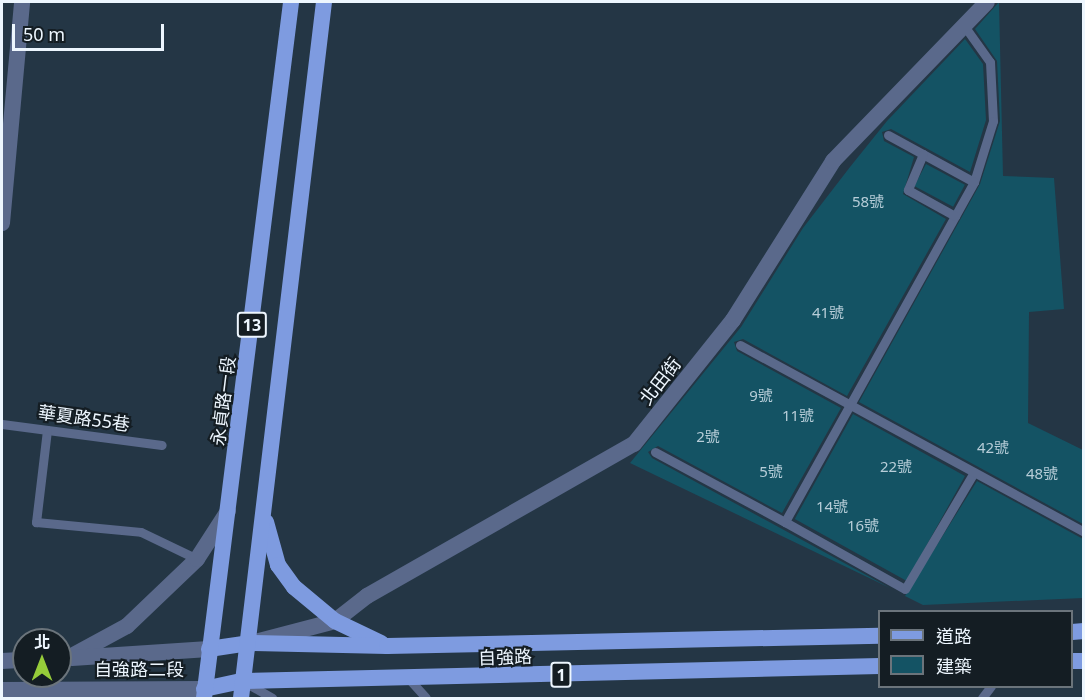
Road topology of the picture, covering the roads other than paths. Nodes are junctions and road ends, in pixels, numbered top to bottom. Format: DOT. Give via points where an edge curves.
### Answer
graph roads {
  1 [pos="22,2"];
  2 [pos="291,2"];
  3 [pos="324,2"];
  4 [pos="987,2"];
  5 [pos="965,27"];
  6 [pos="888,135"];
  7 [pos="923,154"];
  8 [pos="974,182"];
  9 [pos="955,216"];
  10 [pos="2,224"];
  11 [pos="740,345"];
  12 [pos="850,404"];
  13 [pos="2,424"];
  14 [pos="47,430"];
  15 [pos="162,445"];
  16 [pos="655,452"];
  17 [pos="973,474"];
  18 [pos="230,507"];
  19 [pos="263,515"];
  20 [pos="785,522"];
  21 [pos="1083,532"];
  22 [pos="197,559"];
  23 [pos="335,621"];
  24 [pos="878,636"];
  25 [pos="249,643"];
  26 [pos="387,646"];
  27 [pos="209,649"];
  28 [pos="72,655"];
  29 [pos="72,658"];
  30 [pos="878,666"];
  31 [pos="409,679"];
  32 [pos="243,681"];
  33 [pos="85,688"];
  34 [pos="2,690"];
  35 [pos="204,694"];
  36 [pos="100,699"];
  37 [pos="241,699"];
  38 [pos="272,699"];
  39 [pos="426,699"];
  1 -- 10 [label="street"];
  2 -- 18 [label="main road, 永貞路一段 / 13"];
  3 -- 19 [label="main road, 13"];
  4 -- 5 [label="street, 北田街"];
  5 -- 8 [label="lane" via="990,62 993,109"];
  5 -- 23 [label="street, 北田街" via="833,161 733,320 634,444 367,596"];
  6 -- 7 [label="lane"];
  7 -- 8 [label="lane"];
  7 -- 9 [label="lane" via="908,190"];
  8 -- 9 [label="lane"];
  9 -- 12 [label="lane"];
  11 -- 12 [label="lane"];
  12 -- 17 [label="lane"];
  12 -- 20 [label="lane"];
  13 -- 14 [label="lane, 華夏路55巷"];
  14 -- 15 [label="lane, 華夏路55巷"];
  14 -- 22 [label="lane" via="36,522 141,532"];
  16 -- 20 [label="lane"];
  17 -- 20 [label="lane" via="905,589"];
  17 -- 21 [label="lane"];
  18 -- 22 [label="street"];
  18 -- 27 [label="main road, 永貞路一段 / 13"];
  19 -- 23 [label="main road" via="278,565 294,586"];
  19 -- 25 [label="main road, 13"];
  22 -- 28 [label="street" via="127,626"];
  23 -- 25 [label="street, 北田街"];
  23 -- 26 [label="main road"];
  24 -- 26 [label="main road, 自強路 / 1"];
  25 -- 26 [label="main road, 自強路 / 1"];
  25 -- 27 [label="main road, 自強路 / 1"];
  25 -- 32 [label="main road, 13"];
  27 -- 29 [label="street, 自強路二段"];
  27 -- 35 [label="main road, 永貞路一段"];
  30 -- 31 [label="main road, 自強路 / 1"];
  31 -- 32 [label="main road, 自強路 / 1"];
  31 -- 39 [label="lane"];
  32 -- 35 [label="main road, 自強路 / 1"];
  32 -- 37 [label="main road"];
  32 -- 38 [label="lane"];
  33 -- 34 [label="street, 自強路二段"];
  33 -- 35 [label="street, 自強路二段"];
  33 -- 36 [label="street"];
}
